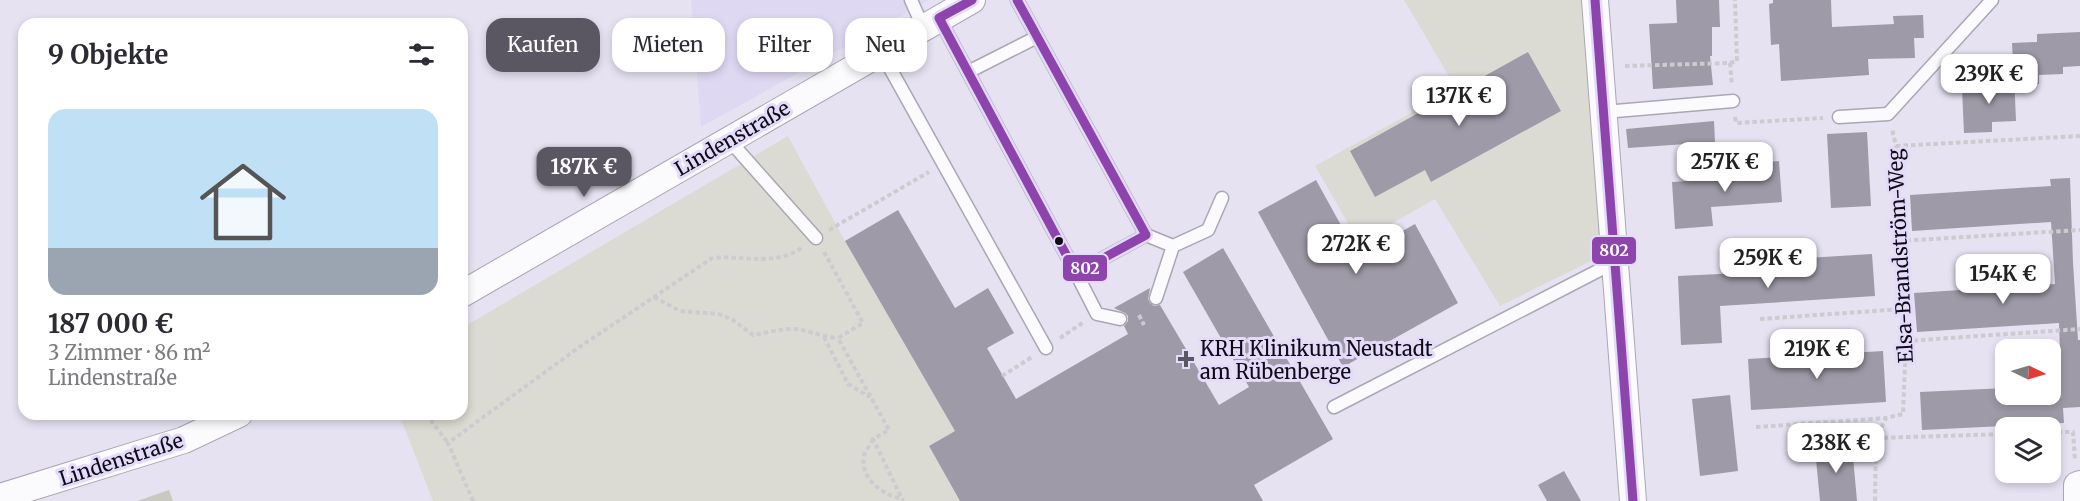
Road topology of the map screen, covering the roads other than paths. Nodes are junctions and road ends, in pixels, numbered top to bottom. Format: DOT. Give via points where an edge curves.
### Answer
graph roads {
  1 [pos="911,0"];
  2 [pos="972,0"];
  3 [pos="1017,0"];
  4 [pos="1595,0"];
  5 [pos="1992,0"];
  6 [pos="931,22"];
  7 [pos="927,24"];
  8 [pos="1037,37"];
  9 [pos="846,72"];
  10 [pos="892,72"];
  11 [pos="968,72"];
  12 [pos="1733,101"];
  13 [pos="1604,112"];
  14 [pos="1839,117"];
  15 [pos="729,140"];
  16 [pos="1222,198"];
  17 [pos="1146,235"];
  18 [pos="816,238"];
  19 [pos="1173,246"];
  20 [pos="1616,262"];
  21 [pos="1076,273"];
  22 [pos="468,291"];
  23 [pos="1156,298"];
  24 [pos="1120,319"];
  25 [pos="1046,348"];
  26 [pos="1334,407"];
  27 [pos="226,420"];
  28 [pos="0,497"];
  29 [pos="1633,501"];
  1 -- 6 [label="lane"];
  2 -- 6 [label="street, Lindenstraße"];
  3 -- 8 [label="lane"];
  4 -- 13 [label="street"];
  5 -- 14 [label="lane" via="1888,114"];
  6 -- 7 [label="street, Lindenstraße"];
  6 -- 11 [label="lane"];
  8 -- 11 [label="lane"];
  8 -- 17 [label="lane"];
  9 -- 15 [label="street, Lindenstraße"];
  10 -- 25 [label="lane"];
  11 -- 21 [label="lane"];
  12 -- 13 [label="lane"];
  13 -- 20 [label="street"];
  15 -- 18 [label="lane"];
  15 -- 22 [label="street, Lindenstraße"];
  16 -- 19 [label="lane" via="1208,230"];
  17 -- 19 [label="lane"];
  17 -- 21 [label="lane"];
  19 -- 23 [label="lane"];
  20 -- 26 [label="lane"];
  20 -- 29 [label="street"];
  21 -- 24 [label="lane" via="1097,314"];
  27 -- 28 [label="street, Lindenstraße" via="184,440"];
}
